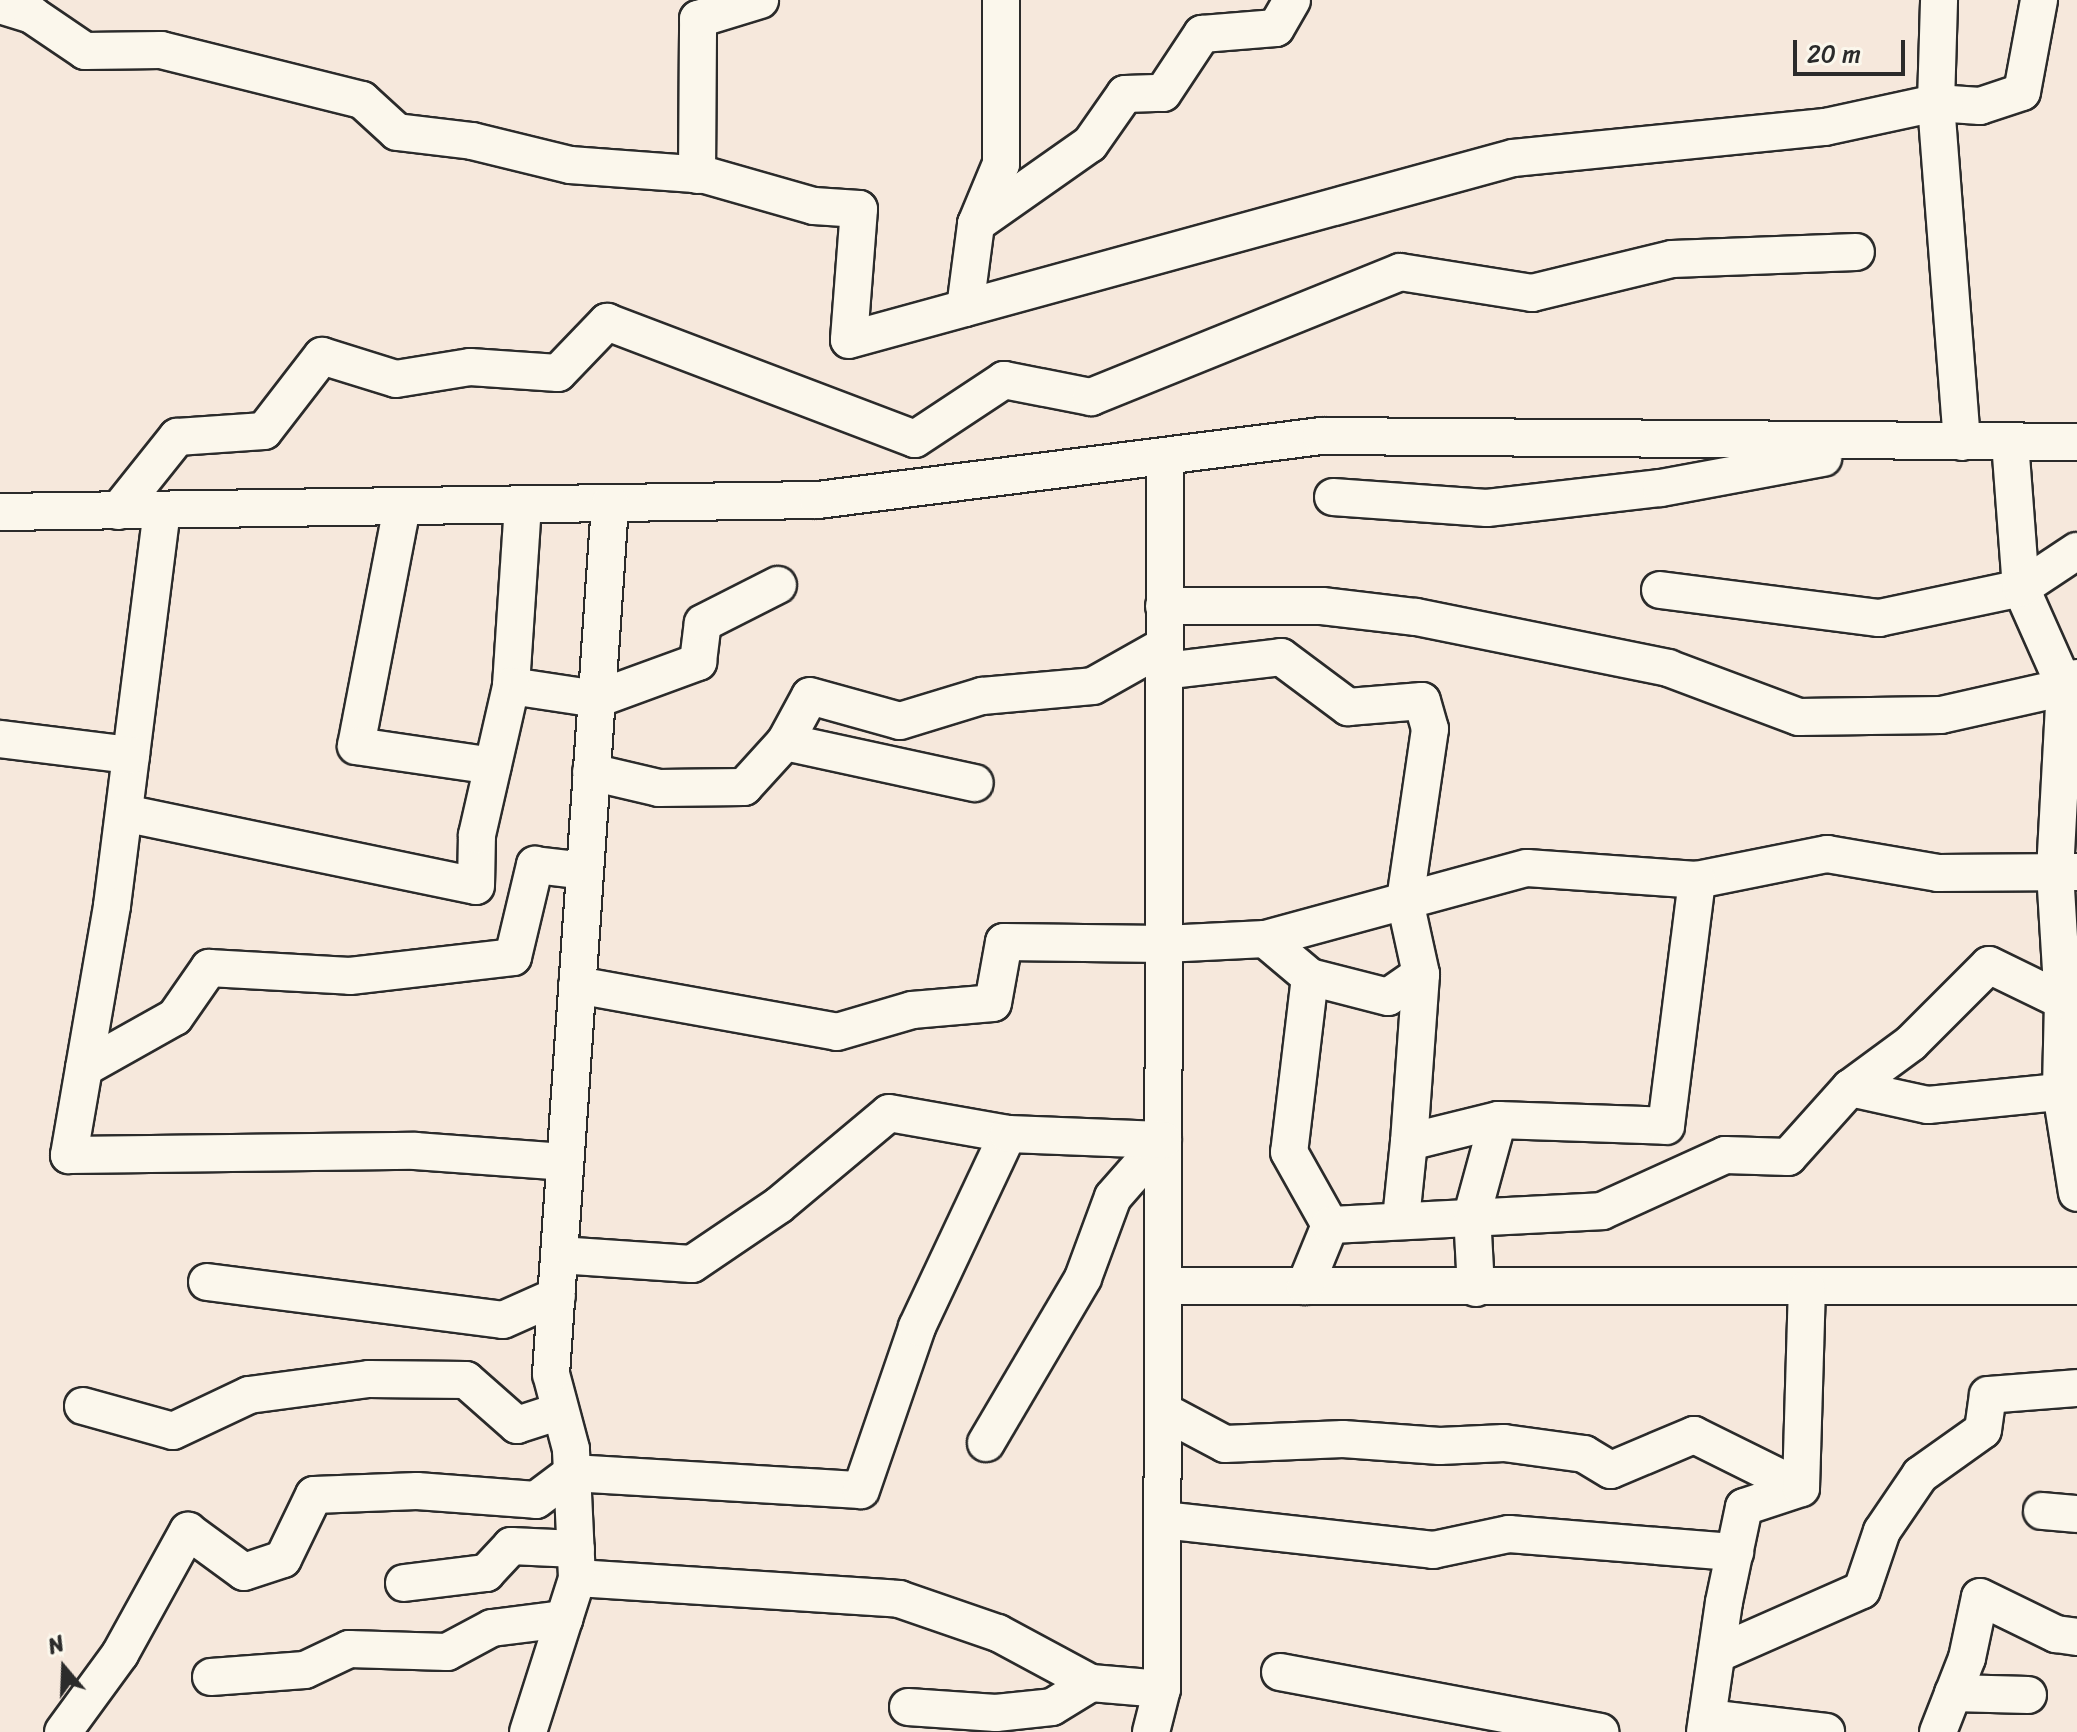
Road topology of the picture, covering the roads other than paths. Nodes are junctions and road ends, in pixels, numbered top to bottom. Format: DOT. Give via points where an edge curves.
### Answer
graph roads {
  1 [pos="760,0"];
  2 [pos="1001,0"];
  3 [pos="1292,0"];
  4 [pos="1939,0"];
  5 [pos="2039,0"];
  6 [pos="0,5"];
  7 [pos="1936,103"];
  8 [pos="697,175"];
  9 [pos="976,224"];
  10 [pos="1856,252"];
  11 [pos="965,308"];
  12 [pos="1905,442"];
  13 [pos="1962,442"];
  14 [pos="2010,442"];
  15 [pos="2077,442"];
  16 [pos="1165,456"];
  17 [pos="1333,497"];
  18 [pos="610,503"];
  19 [pos="523,505"];
  20 [pos="402,507"];
  21 [pos="162,510"];
  22 [pos="118,511"];
  23 [pos="0,512"];
  24 [pos="2077,551"];
  25 [pos="778,585"];
  26 [pos="2021,588"];
  27 [pos="1660,590"];
  28 [pos="1164,606"];
  29 [pos="1164,658"];
  30 [pos="2071,683"];
  31 [pos="511,686"];
  32 [pos="597,699"];
  33 [pos="2068,737"];
  34 [pos="0,739"];
  35 [pos="785,742"];
  36 [pos="131,755"];
  37 [pos="493,766"];
  38 [pos="591,772"];
  39 [pos="975,783"];
  40 [pos="124,813"];
  41 [pos="585,871"];
  42 [pos="2066,872"];
  43 [pos="1697,880"];
  44 [pos="1405,901"];
  45 [pos="1265,939"];
  46 [pos="1164,944"];
  47 [pos="1421,974"];
  48 [pos="1310,977"];
  49 [pos="577,985"];
  50 [pos="2070,1001"];
  51 [pos="84,1068"];
  52 [pos="1850,1088"];
  53 [pos="2069,1091"];
  54 [pos="1498,1120"];
  55 [pos="1008,1134"];
  56 [pos="1163,1140"];
  57 [pos="1409,1142"];
  58 [pos="565,1162"];
  59 [pos="2077,1193"];
  60 [pos="1472,1215"];
  61 [pos="1401,1219"];
  62 [pos="1330,1225"];
  63 [pos="559,1255"];
  64 [pos="207,1282"];
  65 [pos="1163,1286"];
  66 [pos="1305,1286"];
  67 [pos="2077,1286"];
  68 [pos="1476,1288"];
  69 [pos="1807,1289"];
  70 [pos="557,1296"];
  71 [pos="2077,1388"];
  72 [pos="83,1406"];
  73 [pos="560,1411"];
  74 [pos="1163,1411"];
  75 [pos="986,1443"];
  76 [pos="572,1473"];
  77 [pos="1801,1488"];
  78 [pos="1163,1520"];
  79 [pos="1735,1552"];
  80 [pos="576,1563"];
  81 [pos="404,1583"];
  82 [pos="564,1619"];
  83 [pos="2077,1637"];
  84 [pos="1717,1654"];
  85 [pos="1280,1672"];
  86 [pos="211,1677"];
  87 [pos="1091,1683"];
  88 [pos="1162,1689"];
  89 [pos="1953,1693"];
  90 [pos="2028,1695"];
  91 [pos="908,1707"];
  92 [pos="1706,1725"];
  93 [pos="63,1732"];
  94 [pos="528,1732"];
  95 [pos="1151,1732"];
  96 [pos="1600,1732"];
  97 [pos="1826,1732"];
  98 [pos="1938,1732"];
  1 -- 8 [label="street" via="698,19"];
  2 -- 9 [label="street" via="1001,164"];
  3 -- 9 [label="street" via="1276,28 1202,34 1163,93 1125,94 1090,144"];
  4 -- 7 [label="street"];
  5 -- 7 [label="street" via="2022,92 1980,106"];
  6 -- 8 [label="street" via="32,15 85,51 161,50 362,100 397,132 472,141 570,165"];
  7 -- 11 [label="street" via="1825,127 1513,158"];
  7 -- 13 [label="street"];
  8 -- 11 [label="street" via="814,206 859,209 849,340"];
  9 -- 11 [label="street"];
  10 -- 22 [label="street" via="1672,259 1532,293 1400,272 1091,397 1004,380 915,439 607,322 558,373 470,367 396,379 322,356 264,431 177,437"];
  12 -- 13 [label="street"];
  12 -- 16 [label="street" via="1321,436"];
  12 -- 17 [label="street" via="1661,488 1487,508"];
  13 -- 14 [label="street"];
  14 -- 15 [label="street"];
  14 -- 26 [label="street"];
  16 -- 18 [label="street" via="818,500"];
  16 -- 28 [label="street"];
  18 -- 19 [label="street"];
  18 -- 32 [label="street"];
  19 -- 20 [label="street"];
  19 -- 31 [label="street"];
  20 -- 21 [label="street"];
  20 -- 37 [label="street" via="356,746"];
  21 -- 22 [label="street"];
  21 -- 36 [label="street"];
  22 -- 23 [label="street"];
  24 -- 26 [label="street"];
  25 -- 32 [label="street" via="703,623 698,662"];
  26 -- 27 [label="street" via="1879,618"];
  26 -- 30 [label="street"];
  28 -- 29 [label="street"];
  28 -- 30 [label="street" via="1322,606 1416,617 1668,668 1799,717 1941,715"];
  29 -- 35 [label="street" via="1093,686 982,696 900,721 810,696"];
  29 -- 44 [label="street" via="1281,657 1348,707 1422,701 1430,729"];
  29 -- 46 [label="street"];
  30 -- 33 [label="street"];
  31 -- 32 [label="street"];
  31 -- 37 [label="street"];
  32 -- 38 [label="street"];
  33 -- 42 [label="street"];
  34 -- 36 [label="street"];
  35 -- 38 [label="street" via="744,787 659,788"];
  35 -- 39 [label="street"];
  36 -- 40 [label="street"];
  37 -- 40 [label="street" via="477,835 476,886"];
  38 -- 41 [label="street"];
  40 -- 51 [label="street"];
  41 -- 49 [label="street"];
  41 -- 51 [label="street" via="535,865 513,957 350,976 209,968 175,1017"];
  42 -- 43 [label="street" via="1938,873 1827,854"];
  42 -- 50 [label="street"];
  43 -- 44 [label="street" via="1527,868"];
  43 -- 54 [label="street" via="1666,1126"];
  44 -- 45 [label="street"];
  44 -- 47 [label="street"];
  45 -- 46 [label="street"];
  45 -- 48 [label="street"];
  46 -- 49 [label="street" via="1004,942 993,1003 912,1010 837,1032"];
  46 -- 56 [label="street"];
  47 -- 48 [label="street" via="1388,997"];
  47 -- 57 [label="street"];
  48 -- 62 [label="street" via="1289,1152"];
  49 -- 58 [label="street"];
  50 -- 52 [label="street" via="1989,965 1911,1043"];
  50 -- 53 [label="street"];
  51 -- 58 [label="street" via="69,1155 415,1151"];
  52 -- 53 [label="street" via="1928,1105"];
  52 -- 60 [label="street" via="1788,1157 1725,1155 1602,1211"];
  53 -- 59 [label="street"];
  54 -- 57 [label="street"];
  54 -- 60 [label="street"];
  55 -- 56 [label="street"];
  55 -- 63 [label="street" via="889,1113 779,1205 692,1264"];
  55 -- 76 [label="street" via="917,1327 861,1490"];
  56 -- 65 [label="street"];
  56 -- 75 [label="street" via="1113,1197 1083,1278"];
  57 -- 61 [label="street"];
  58 -- 63 [label="street"];
  60 -- 61 [label="street"];
  60 -- 68 [label="street"];
  61 -- 62 [label="street"];
  62 -- 66 [label="street"];
  63 -- 70 [label="street"];
  64 -- 70 [label="street" via="503,1320"];
  65 -- 66 [label="street"];
  65 -- 74 [label="street"];
  66 -- 68 [label="street"];
  67 -- 69 [label="street"];
  68 -- 69 [label="street"];
  69 -- 77 [label="street"];
  70 -- 73 [label="street" via="551,1374"];
  71 -- 84 [label="street" via="1988,1395 1983,1430 1920,1475 1882,1531 1862,1590"];
  72 -- 73 [label="street" via="173,1431 249,1395 369,1379 466,1380 517,1425"];
  73 -- 76 [label="street"];
  74 -- 77 [label="street" via="1225,1444 1343,1439 1440,1446 1504,1443 1584,1454 1611,1470 1694,1435"];
  74 -- 78 [label="street"];
  76 -- 80 [label="street"];
  76 -- 93 [label="street" via="536,1500 417,1491 314,1495 283,1559 244,1572 188,1531 120,1654"];
  77 -- 79 [label="street" via="1744,1507"];
  78 -- 79 [label="street" via="1433,1550 1509,1534"];
  78 -- 88 [label="street"];
  79 -- 84 [label="street"];
  80 -- 81 [label="street" via="511,1546 486,1573"];
  80 -- 82 [label="street"];
  80 -- 87 [label="street" via="899,1599 998,1633"];
  82 -- 86 [label="street" via="492,1628 447,1652 349,1649 305,1670"];
  82 -- 94 [label="street"];
  83 -- 89 [label="street" via="2056,1634 1980,1597"];
  84 -- 92 [label="street"];
  85 -- 96 [label="street"];
  87 -- 88 [label="street"];
  87 -- 91 [label="street" via="1052,1707 996,1713"];
  88 -- 95 [label="street"];
  89 -- 90 [label="street"];
  89 -- 98 [label="street"];
  92 -- 97 [label="street"];
}
